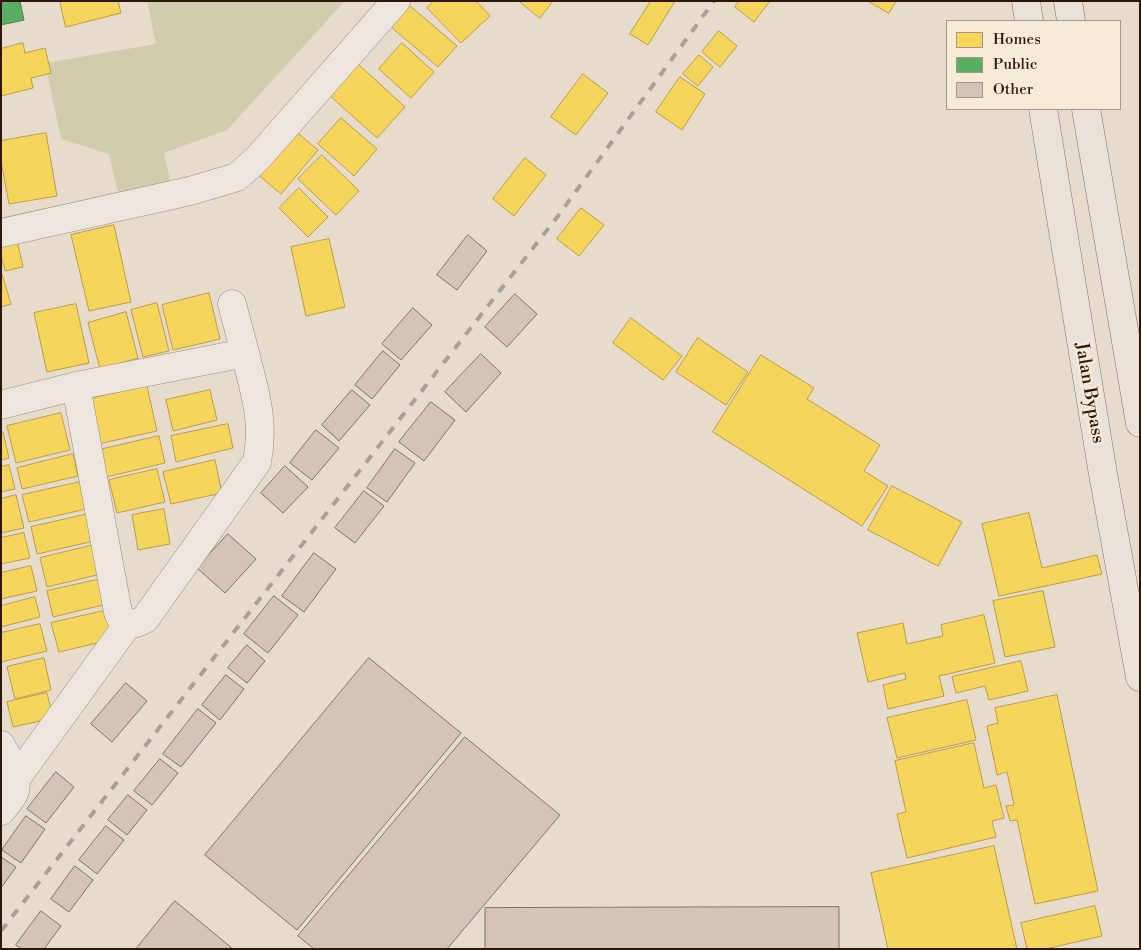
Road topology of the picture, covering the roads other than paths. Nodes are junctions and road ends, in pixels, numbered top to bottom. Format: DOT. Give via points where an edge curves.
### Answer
graph roads {
  1 [pos="396,1"];
  2 [pos="1026,1"];
  3 [pos="1068,1"];
  4 [pos="1029,20"];
  5 [pos="1071,20"];
  6 [pos="1043,110"];
  7 [pos="1086,110"];
  8 [pos="1,233"];
  9 [pos="232,304"];
  10 [pos="245,353"];
  11 [pos="76,386"];
  12 [pos="1,405"];
  13 [pos="1140,423"];
  14 [pos="128,624"];
  15 [pos="1140,677"];
  16 [pos="1,745"];
  17 [pos="15,780"];
  18 [pos="1,811"];
  1 -- 8 [label="street" via="257,159 237,177 190,191"];
  2 -- 4 [label="highway"];
  3 -- 5 [label="highway"];
  6 -- 15 [label="highway, Jalan Bypass" via="1101,464"];
  7 -- 13 [label="highway"];
  9 -- 10 [label="street"];
  10 -- 11 [label="street"];
  10 -- 14 [label="street" via="260,422 257,462 145,619"];
  11 -- 12 [label="street"];
  11 -- 14 [label="street" via="118,612 122,621"];
  14 -- 17 [label="street"];
  16 -- 17 [label="street"];
  17 -- 18 [label="street" via="15,791"];
}
